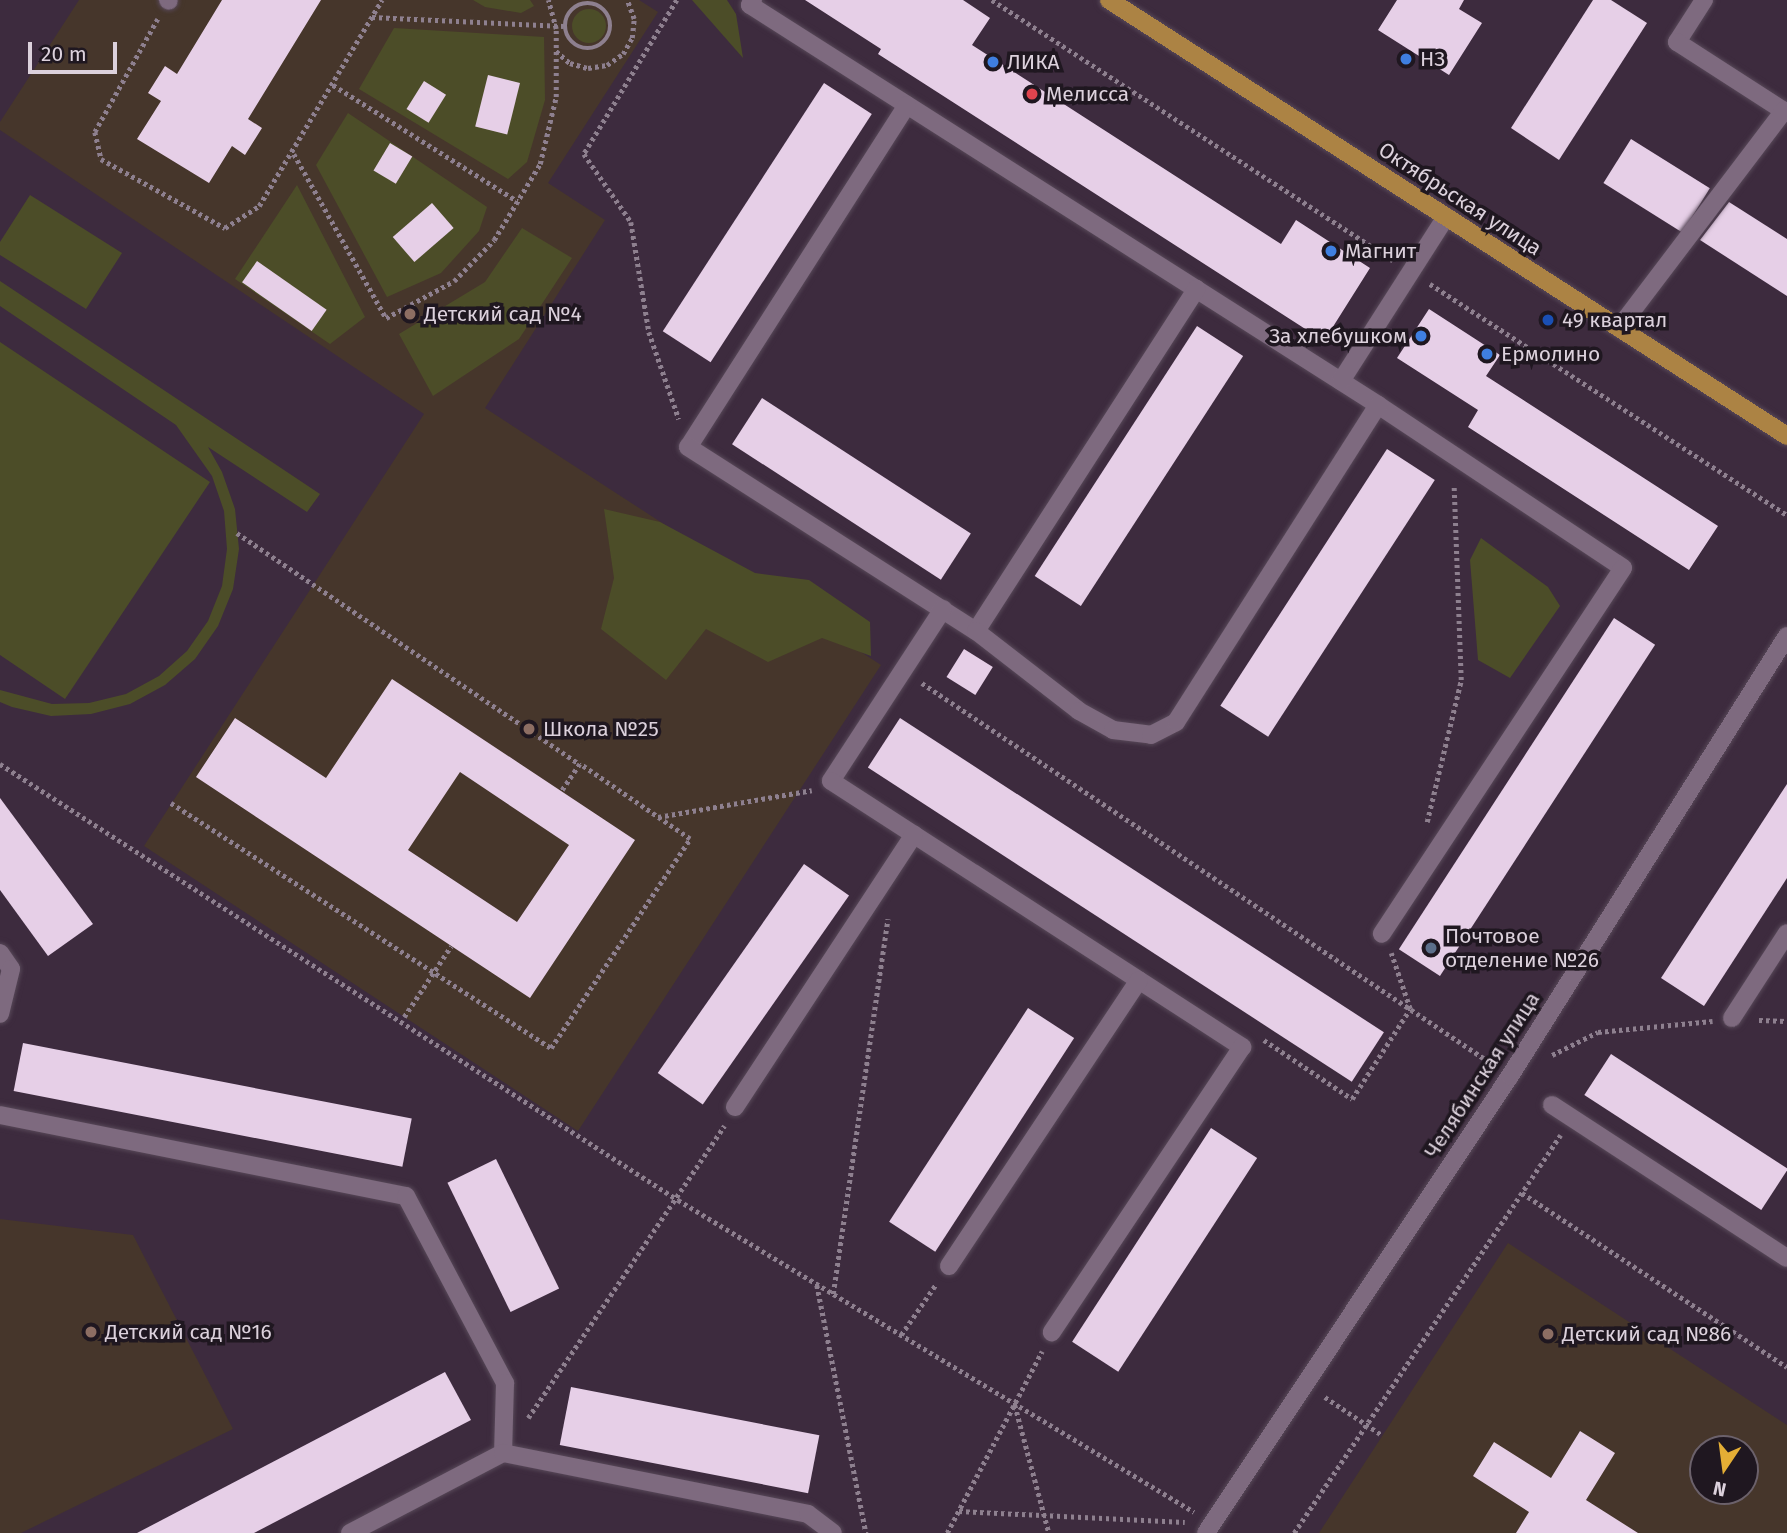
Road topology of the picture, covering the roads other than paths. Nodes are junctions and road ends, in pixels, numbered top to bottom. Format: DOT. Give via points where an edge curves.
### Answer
graph roads {
  1 [pos="753,0"];
  2 [pos="1109,0"];
  3 [pos="1704,0"];
  4 [pos="907,105"];
  5 [pos="1785,112"];
  6 [pos="1447,217"];
  7 [pos="1196,289"];
  8 [pos="1619,328"];
  9 [pos="1342,382"];
  10 [pos="1378,405"];
  11 [pos="1787,436"];
  12 [pos="943,609"];
  13 [pos="976,631"];
  14 [pos="1787,636"];
  15 [pos="914,834"];
  16 [pos="1787,933"];
  17 [pos="1385,940"];
  18 [pos="0,953"];
  19 [pos="1139,980"];
  20 [pos="0,1014"];
  21 [pos="1732,1018"];
  22 [pos="1552,1105"];
  23 [pos="735,1107"];
  24 [pos="0,1115"];
  25 [pos="1787,1258"];
  26 [pos="949,1266"];
  27 [pos="1052,1332"];
  28 [pos="503,1453"];
  29 [pos="1209,1528"];
  30 [pos="350,1533"];
  31 [pos="832,1533"];
  1 -- 4 [label="street" via="750,5"];
  2 -- 6 [label="main road, Октябрьская улица"];
  3 -- 5 [label="street" via="1677,42"];
  4 -- 7 [label="street"];
  4 -- 12 [label="street" via="688,447"];
  5 -- 8 [label="street"];
  6 -- 8 [label="main road, Октябрьская улица"];
  6 -- 9 [label="street"];
  7 -- 9 [label="street"];
  7 -- 13 [label="street"];
  8 -- 11 [label="main road, Октябрьская улица"];
  9 -- 10 [label="street"];
  10 -- 13 [label="street" via="1176,722 1151,735 1114,730 1079,711"];
  10 -- 17 [label="street" via="1623,568"];
  12 -- 13 [label="street"];
  12 -- 15 [label="street" via="831,781"];
  14 -- 29 [label="street, Челябинская улица" via="1510,1076"];
  15 -- 19 [label="street"];
  15 -- 23 [label="street"];
  16 -- 21 [label="street"];
  18 -- 20 [label="street" via="11,968"];
  19 -- 26 [label="street"];
  19 -- 27 [label="street" via="1242,1048"];
  22 -- 25 [label="street"];
  24 -- 28 [label="street" via="406,1196 505,1383"];
  28 -- 30 [label="street"];
  28 -- 31 [label="street" via="808,1514"];
}
